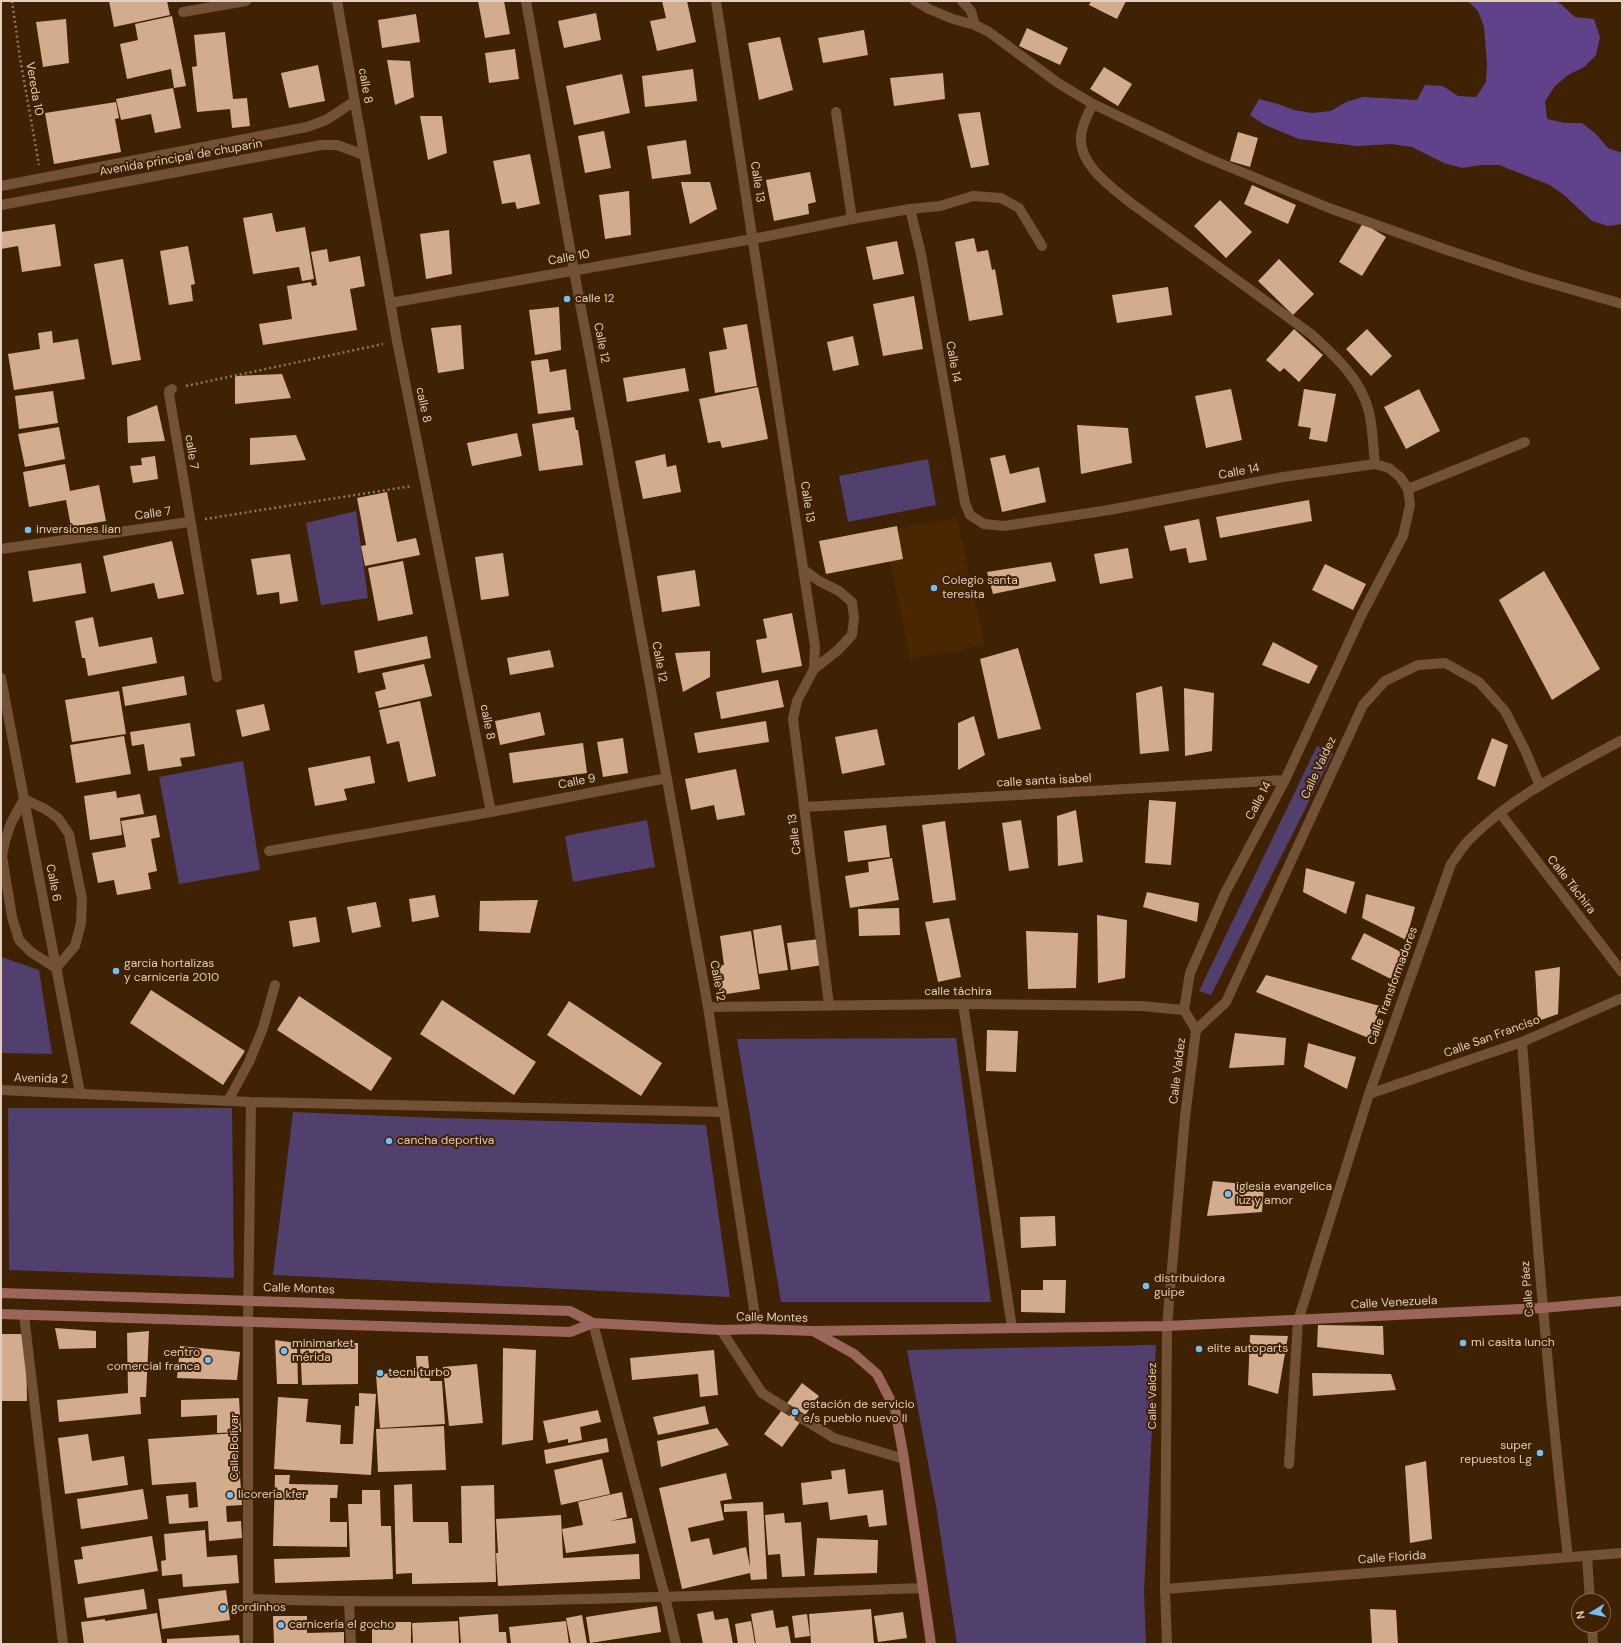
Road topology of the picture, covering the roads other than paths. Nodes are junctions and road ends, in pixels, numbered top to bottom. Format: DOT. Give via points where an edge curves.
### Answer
graph roads {
  1 [pos="246,1"];
  2 [pos="337,1"];
  3 [pos="526,1"];
  4 [pos="716,1"];
  5 [pos="915,1"];
  6 [pos="962,1"];
  7 [pos="183,12"];
  8 [pos="975,25"];
  9 [pos="355,101"];
  10 [pos="1093,104"];
  11 [pos="836,112"];
  12 [pos="364,155"];
  13 [pos="1,186"];
  14 [pos="1,205"];
  15 [pos="910,209"];
  16 [pos="852,218"];
  17 [pos="753,239"];
  18 [pos="1042,246"];
  19 [pos="574,271"];
  20 [pos="390,303"];
  21 [pos="1622,304"];
  22 [pos="172,389"];
  23 [pos="1525,442"];
  24 [pos="1375,464"];
  25 [pos="1408,489"];
  26 [pos="189,522"];
  27 [pos="1,549"];
  28 [pos="804,570"];
  29 [pos="814,669"];
  30 [pos="1,678"];
  31 [pos="217,678"];
  32 [pos="1622,740"];
  33 [pos="667,778"];
  34 [pos="1285,780"];
  35 [pos="1540,786"];
  36 [pos="24,799"];
  37 [pos="805,807"];
  38 [pos="492,812"];
  39 [pos="1500,813"];
  40 [pos="269,851"];
  41 [pos="56,968"];
  42 [pos="1622,972"];
  43 [pos="275,985"];
  44 [pos="1622,998"];
  45 [pos="963,1004"];
  46 [pos="829,1005"];
  47 [pos="708,1006"];
  48 [pos="1184,1010"];
  49 [pos="1196,1030"];
  50 [pos="1522,1042"];
  51 [pos="1,1090"];
  52 [pos="80,1093"];
  53 [pos="1368,1094"];
  54 [pos="228,1100"];
  55 [pos="251,1102"];
  56 [pos="724,1112"];
  57 [pos="1,1293"];
  58 [pos="249,1300"];
  59 [pos="1622,1301"];
  60 [pos="1542,1308"];
  61 [pos="1,1314"];
  62 [pos="24,1315"];
  63 [pos="1298,1320"];
  64 [pos="248,1322"];
  65 [pos="593,1323"];
  66 [pos="1167,1326"];
  67 [pos="1012,1328"];
  68 [pos="757,1329"];
  69 [pos="721,1330"];
  70 [pos="813,1331"];
  71 [pos="784,1407"];
  72 [pos="803,1419"];
  73 [pos="904,1459"];
  74 [pos="1289,1464"];
  75 [pos="1622,1553"];
  76 [pos="1587,1556"];
  77 [pos="1568,1557"];
  78 [pos="922,1588"];
  79 [pos="1165,1589"];
  80 [pos="1589,1593"];
  81 [pos="665,1597"];
  82 [pos="248,1599"];
  83 [pos="349,1602"];
  84 [pos="1592,1633"];
  85 [pos="63,1644"];
  86 [pos="248,1644"];
  87 [pos="350,1644"];
  88 [pos="676,1644"];
  89 [pos="931,1644"];
  90 [pos="1167,1644"];
  91 [pos="1593,1644"];
  1 -- 7 [label="street"];
  2 -- 9 [label="street, calle 8"];
  3 -- 19 [label="street, Calle 12"];
  4 -- 17 [label="street, Calle 13"];
  5 -- 8 [label="street" via="953,19"];
  6 -- 8 [label="street" via="971,11"];
  8 -- 10 [label="street" via="989,32 1058,84"];
  9 -- 12 [label="street, calle 8"];
  9 -- 13 [label="street, Avenida principal de chuparin" via="339,113 307,127"];
  10 -- 21 [label="street" via="1193,151 1329,208 1482,262"];
  10 -- 24 [label="street" via="1080,136 1083,154 1088,163 1113,189 1137,208 1330,350 1356,382 1364,397 1369,413"];
  11 -- 16 [label="street"];
  12 -- 14 [label="street, Avenida principal de chuparin" via="337,145 321,145"];
  12 -- 20 [label="street, calle 8"];
  15 -- 16 [label="street"];
  15 -- 18 [label="street" via="940,206 973,196 1001,198 1019,208"];
  15 -- 24 [label="street, Calle 14" via="921,254 965,503 970,515 984,524 1004,526 1109,510 1283,477"];
  16 -- 17 [label="street"];
  17 -- 19 [label="street, Calle 10"];
  17 -- 28 [label="street, Calle 13"];
  19 -- 20 [label="street, Calle 10"];
  19 -- 33 [label="street, Calle 12"];
  20 -- 38 [label="street, calle 8"];
  22 -- 26 [label="street, calle 7" via="169,394"];
  23 -- 25 [label="street"];
  24 -- 25 [label="street" via="1388,468 1400,477"];
  25 -- 34 [label="street, Calle 14" via="1410,505 1403,536 1361,616"];
  26 -- 27 [label="street, Calle 7"];
  26 -- 31 [label="street, calle 7"];
  28 -- 29 [label="street, Calle 13" via="815,646"];
  28 -- 29 [label="street" via="840,591 852,602 854,618 852,635"];
  29 -- 37 [label="street, Calle 13" via="796,701 793,719"];
  30 -- 36 [label="street, Calle 6"];
  32 -- 35 [label="street, Calle Transformadores"];
  33 -- 38 [label="street, Calle 9"];
  33 -- 47 [label="street, Calle 12"];
  34 -- 37 [label="street, calle santa isabel"];
  34 -- 48 [label="street, Calle 14" via="1225,893 1190,973"];
  35 -- 39 [label="street, Calle Transformadores"];
  35 -- 49 [label="street, Calle Valdez" via="1525,750 1504,711 1479,682 1445,663 1418,665 1385,681 1363,705 1226,1002"];
  36 -- 41 [label="street, Calle 6"];
  36 -- 41 [label="street" via="11,823 2,856 12,917 18,940"];
  36 -- 41 [label="street" via="58,818 70,834 82,899 81,923 75,946"];
  37 -- 46 [label="street, Calle 13"];
  38 -- 40 [label="street, Calle 9"];
  39 -- 42 [label="street, Calle Táchira"];
  39 -- 53 [label="street, Calle Transformadores" via="1469,840 1451,864"];
  41 -- 52 [label="street, Calle 6"];
  43 -- 54 [label="street" via="263,1028 249,1062"];
  44 -- 50 [label="street, Calle San Franciso"];
  45 -- 46 [label="street, calle táchira"];
  45 -- 48 [label="street, calle táchira" via="1141,1006"];
  45 -- 67 [label="street"];
  46 -- 47 [label="street, calle táchira"];
  47 -- 56 [label="street, Calle 12"];
  48 -- 49 [label="street"];
  49 -- 66 [label="street, Calle Valdez" via="1185,1117"];
  50 -- 53 [label="street, Calle San Franciso"];
  50 -- 60 [label="street, Calle Páez"];
  51 -- 52 [label="street, Avenida 2"];
  52 -- 54 [label="street, Avenida 2"];
  53 -- 63 [label="street, Calle Transformadores"];
  54 -- 55 [label="street, Avenida 2"];
  55 -- 56 [label="street, Avenida 2"];
  55 -- 58 [label="street, Calle Bolívar"];
  56 -- 68 [label="street, Calle 12"];
  57 -- 58 [label="street, Calle Montes"];
  58 -- 64 [label="street, Calle Bolívar"];
  58 -- 65 [label="street, Calle Montes" via="570,1311"];
  59 -- 60 [label="street, Calle Venezuela"];
  60 -- 63 [label="street, Calle Venezuela"];
  60 -- 77 [label="street, Calle Páez"];
  61 -- 62 [label="street, Calle Montes"];
  62 -- 64 [label="street, Calle Montes"];
  62 -- 85 [label="street"];
  63 -- 66 [label="street, Calle Venezuela"];
  63 -- 74 [label="street, Calle Transformadores"];
  64 -- 65 [label="street, Calle Montes" via="570,1332"];
  64 -- 82 [label="street, Calle Bolívar"];
  65 -- 69 [label="street, Calle Montes"];
  65 -- 81 [label="street"];
  66 -- 67 [label="street, Calle Venezuela"];
  66 -- 79 [label="street, Calle Valdez"];
  67 -- 70 [label="street, Calle Venezuela"];
  68 -- 69 [label="street, Calle Montes"];
  68 -- 70 [label="street, Calle Montes"];
  69 -- 71 [label="street" via="762,1393"];
  70 -- 73 [label="street, Calle Montes" via="854,1354 877,1374 895,1409"];
  72 -- 73 [label="street" via="834,1438"];
  73 -- 78 [label="street, Calle Montes"];
  75 -- 76 [label="street, Calle Florida"];
  76 -- 77 [label="street, Calle Florida"];
  76 -- 80 [label="street"];
  77 -- 79 [label="street, Calle Florida"];
  78 -- 81 [label="street"];
  78 -- 89 [label="street, Calle Montes"];
  79 -- 90 [label="street, Calle Valdez"];
  81 -- 83 [label="street"];
  81 -- 88 [label="street"];
  82 -- 83 [label="street"];
  82 -- 86 [label="street, Calle Bolívar"];
  83 -- 87 [label="street"];
  84 -- 91 [label="street"];
}
